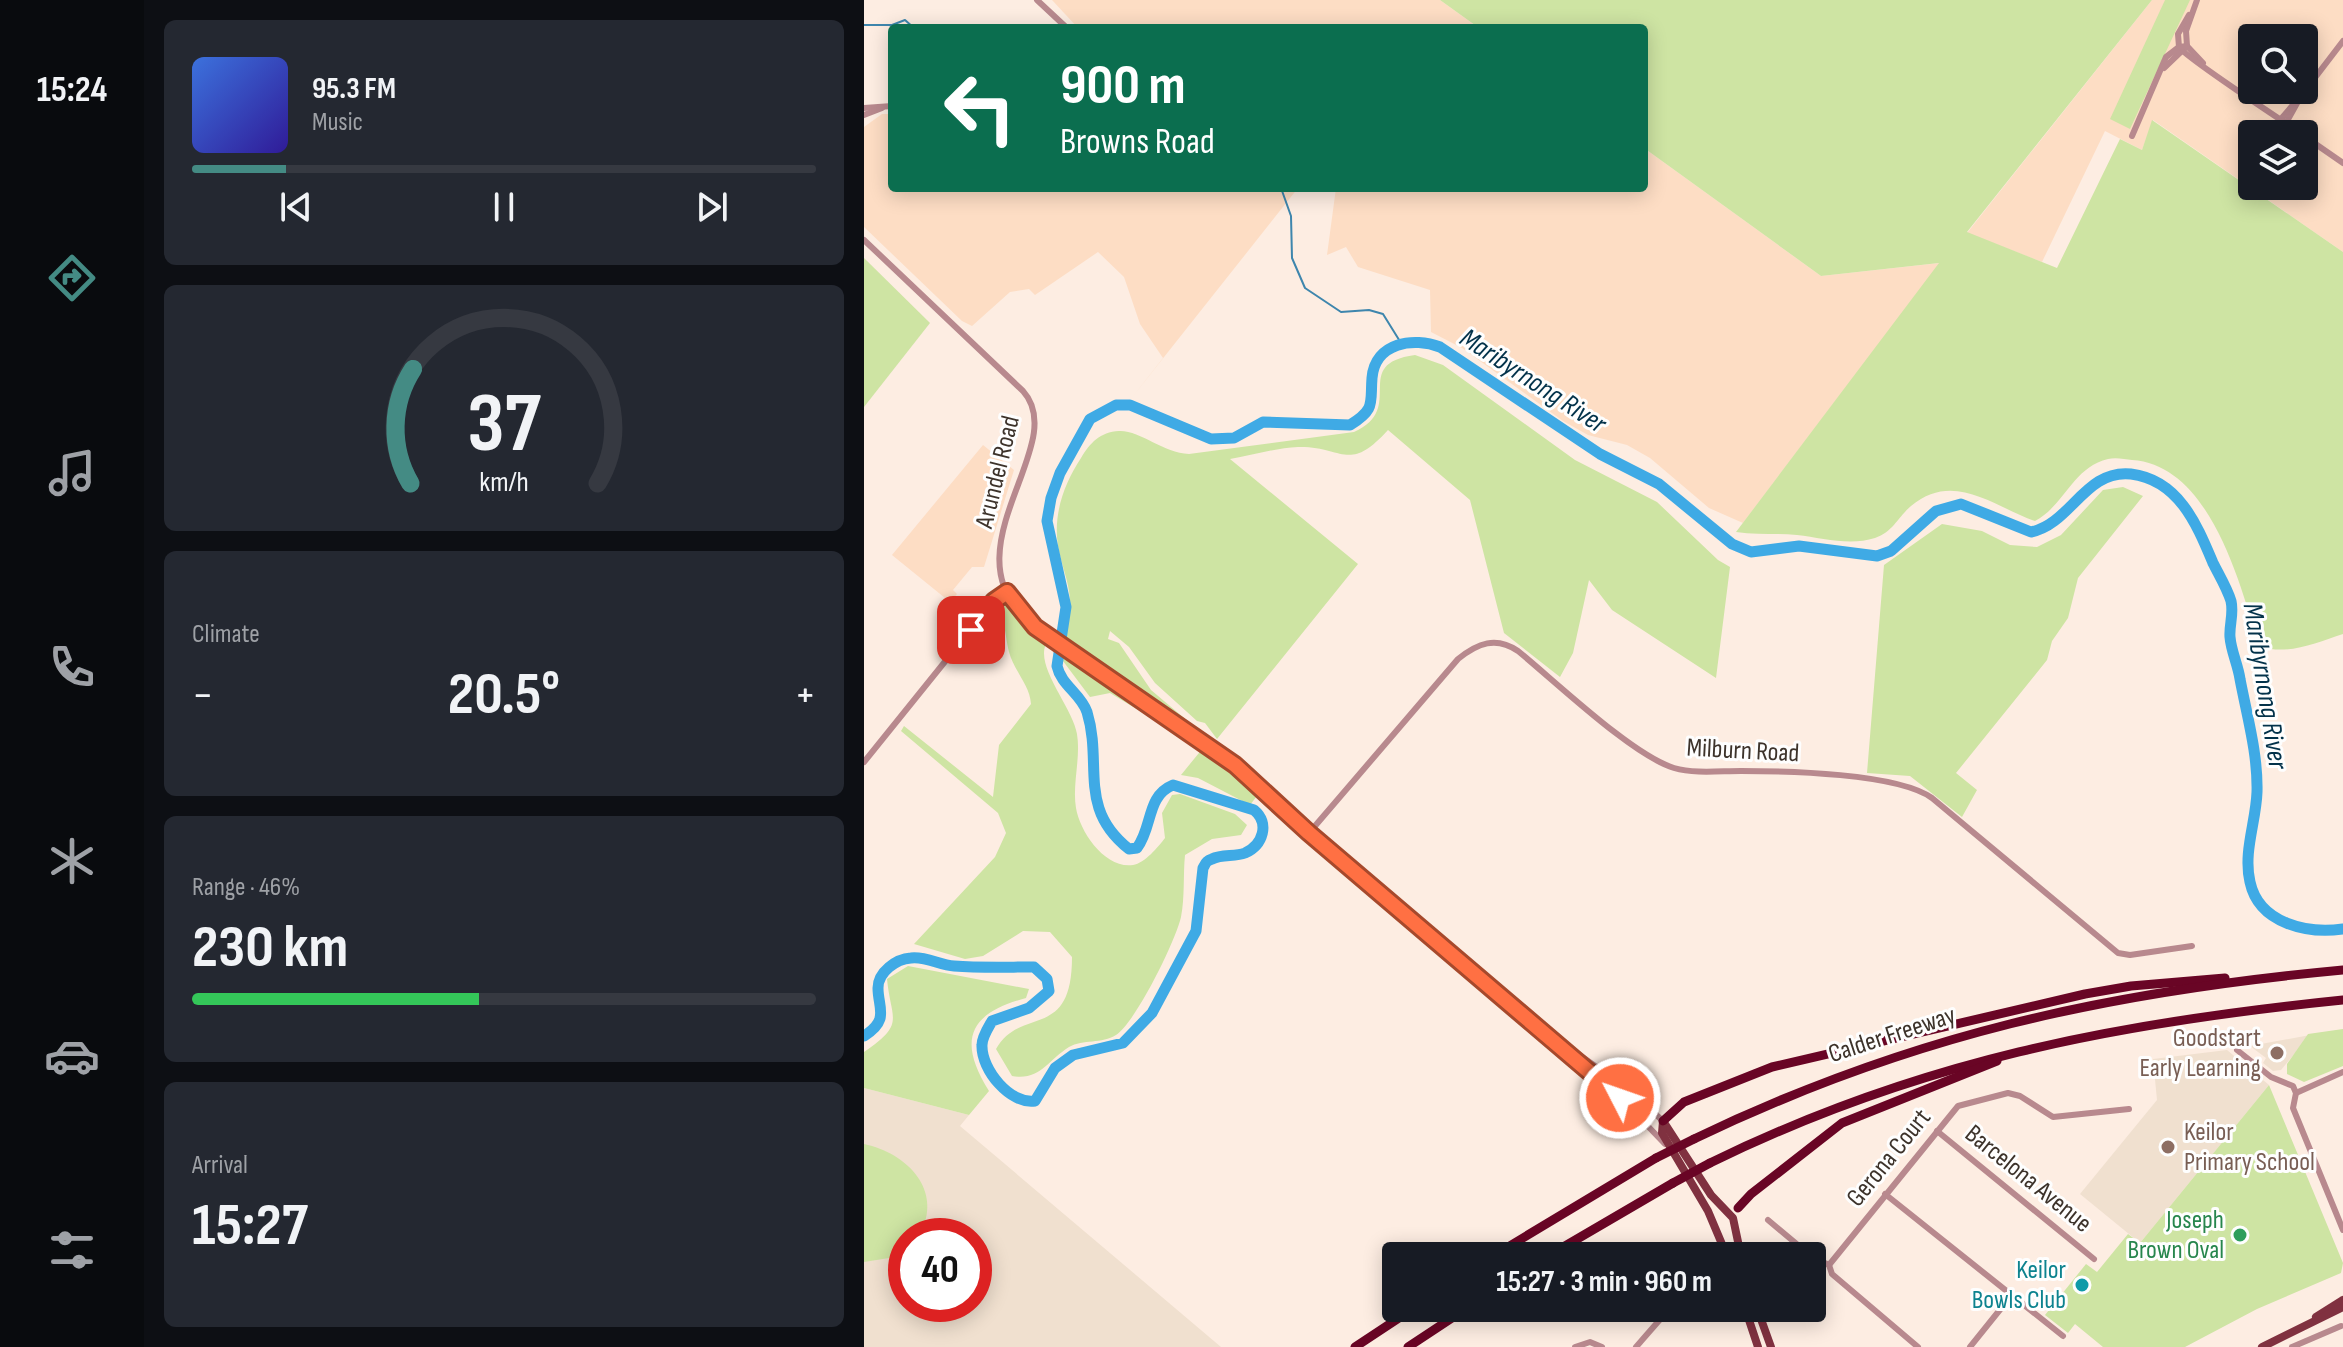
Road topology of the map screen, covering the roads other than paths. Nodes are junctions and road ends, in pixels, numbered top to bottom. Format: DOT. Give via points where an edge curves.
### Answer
graph roads {
  1 [pos="1037,0"];
  2 [pos="2197,0"];
  3 [pos="1063,24"];
  4 [pos="2343,41"];
  5 [pos="2183,48"];
  6 [pos="888,106"];
  7 [pos="888,107"];
  8 [pos="864,108"];
  9 [pos="864,115"];
  10 [pos="2282,120"];
  11 [pos="2284,120"];
  12 [pos="2132,136"];
  13 [pos="2318,146"];
  14 [pos="2343,163"];
  15 [pos="864,240"];
  16 [pos="1007,592"];
  17 [pos="864,762"];
  18 [pos="1311,831"];
  19 [pos="2192,946"];
  20 [pos="2343,970"];
  21 [pos="2276,976"];
  22 [pos="2343,1000"];
  23 [pos="1539,1025"];
  24 [pos="2057,1040"];
  25 [pos="2237,1050"];
  26 [pos="2343,1072"];
  27 [pos="2296,1093"];
  28 [pos="2129,1109"];
  29 [pos="1663,1121"];
  30 [pos="1937,1131"];
  31 [pos="1699,1193"];
  32 [pos="1885,1194"];
  33 [pos="1738,1208"];
  34 [pos="1733,1218"];
  35 [pos="1768,1220"];
  36 [pos="1715,1225"];
  37 [pos="2343,1230"];
  38 [pos="1516,1242"];
  39 [pos="1572,1242"];
  40 [pos="1722,1242"];
  41 [pos="1738,1242"];
  42 [pos="1795,1242"];
  43 [pos="2094,1259"];
  44 [pos="1826,1263"];
  45 [pos="1829,1265"];
  46 [pos="2011,1296"];
  47 [pos="2343,1300"];
  48 [pos="2343,1307"];
  49 [pos="1393,1322"];
  50 [pos="1446,1322"];
  51 [pos="1658,1322"];
  52 [pos="1750,1322"];
  53 [pos="1762,1322"];
  54 [pos="2309,1322"];
  55 [pos="2341,1326"];
  56 [pos="2063,1336"];
  57 [pos="2264,1346"];
  58 [pos="1355,1347"];
  59 [pos="1408,1347"];
  60 [pos="1575,1347"];
  61 [pos="1602,1347"];
  62 [pos="1636,1347"];
  63 [pos="1758,1347"];
  64 [pos="1771,1347"];
  65 [pos="1918,1347"];
  66 [pos="1970,1347"];
  67 [pos="2292,1347"];
  1 -- 3 [label="street"];
  2 -- 5 [label="street"];
  4 -- 11 [label="street"];
  5 -- 10 [label="street"];
  5 -- 12 [label="street" via="2168,54"];
  6 -- 8 [label="street"];
  7 -- 9 [label="street"];
  13 -- 14 [label="street"];
  15 -- 16 [label="street, Arundel Road" via="1034,407 1035,430 999,550"];
  16 -- 17 [label="street" via="989,607"];
  16 -- 18 [label="street, Arundel Road" via="1035,627 1206,741"];
  18 -- 19 [label="street, Milburn Road" via="1458,659 1480,645 1501,642 1666,764 1695,771 1806,775 1915,788 2114,951 2130,955"];
  18 -- 23 [label="street, Arundel Road"];
  20 -- 21 [label="highway, Calder Freeway"];
  21 -- 29 [label="highway" via="2131,986 1982,1016 1755,1073 1684,1102"];
  21 -- 38 [label="highway, Calder Freeway, bridge" via="2122,998 1974,1031 1811,1086 1656,1158"];
  22 -- 24 [label="highway, Calder Freeway" via="2164,1020"];
  23 -- 29 [label="street, Arundel Road"];
  23 -- 31 [label="street, Arundel Road" via="1659,1137"];
  24 -- 33 [label="highway" via="1842,1123"];
  24 -- 39 [label="highway, Calder Freeway, bridge" via="1915,1079 1800,1122 1710,1163"];
  25 -- 27 [label="street" via="2274,1079 2290,1082"];
  26 -- 27 [label="street"];
  27 -- 37 [label="street" via="2294,1111"];
  28 -- 30 [label="street, Gerona Court" via="2053,1117 2008,1093 1961,1104"];
  29 -- 31 [label="main road" via="1662,1133"];
  29 -- 34 [label="main road" via="1711,1195"];
  30 -- 32 [label="street, Gerona Court"];
  30 -- 43 [label="street, Barcelona Avenue"];
  31 -- 36 [label="main road"];
  32 -- 45 [label="street, Gerona Court"];
  32 -- 46 [label="street"];
  33 -- 34 [label="main road"];
  34 -- 36 [label="main road"];
  34 -- 41 [label="main road"];
  35 -- 42 [label="street"];
  36 -- 40 [label="main road"];
  44 -- 45 [label="street"];
  45 -- 65 [label="street" via="1832,1274"];
  46 -- 56 [label="street"];
  46 -- 66 [label="street"];
  47 -- 54 [label="main road"];
  48 -- 54 [label="main road"];
  49 -- 58 [label="highway"];
  50 -- 59 [label="highway"];
  51 -- 62 [label="street"];
  52 -- 63 [label="main road"];
  53 -- 64 [label="main road"];
  54 -- 57 [label="main road"];
  55 -- 67 [label="street"];
  60 -- 61 [label="street" via="1590,1342"];
}
